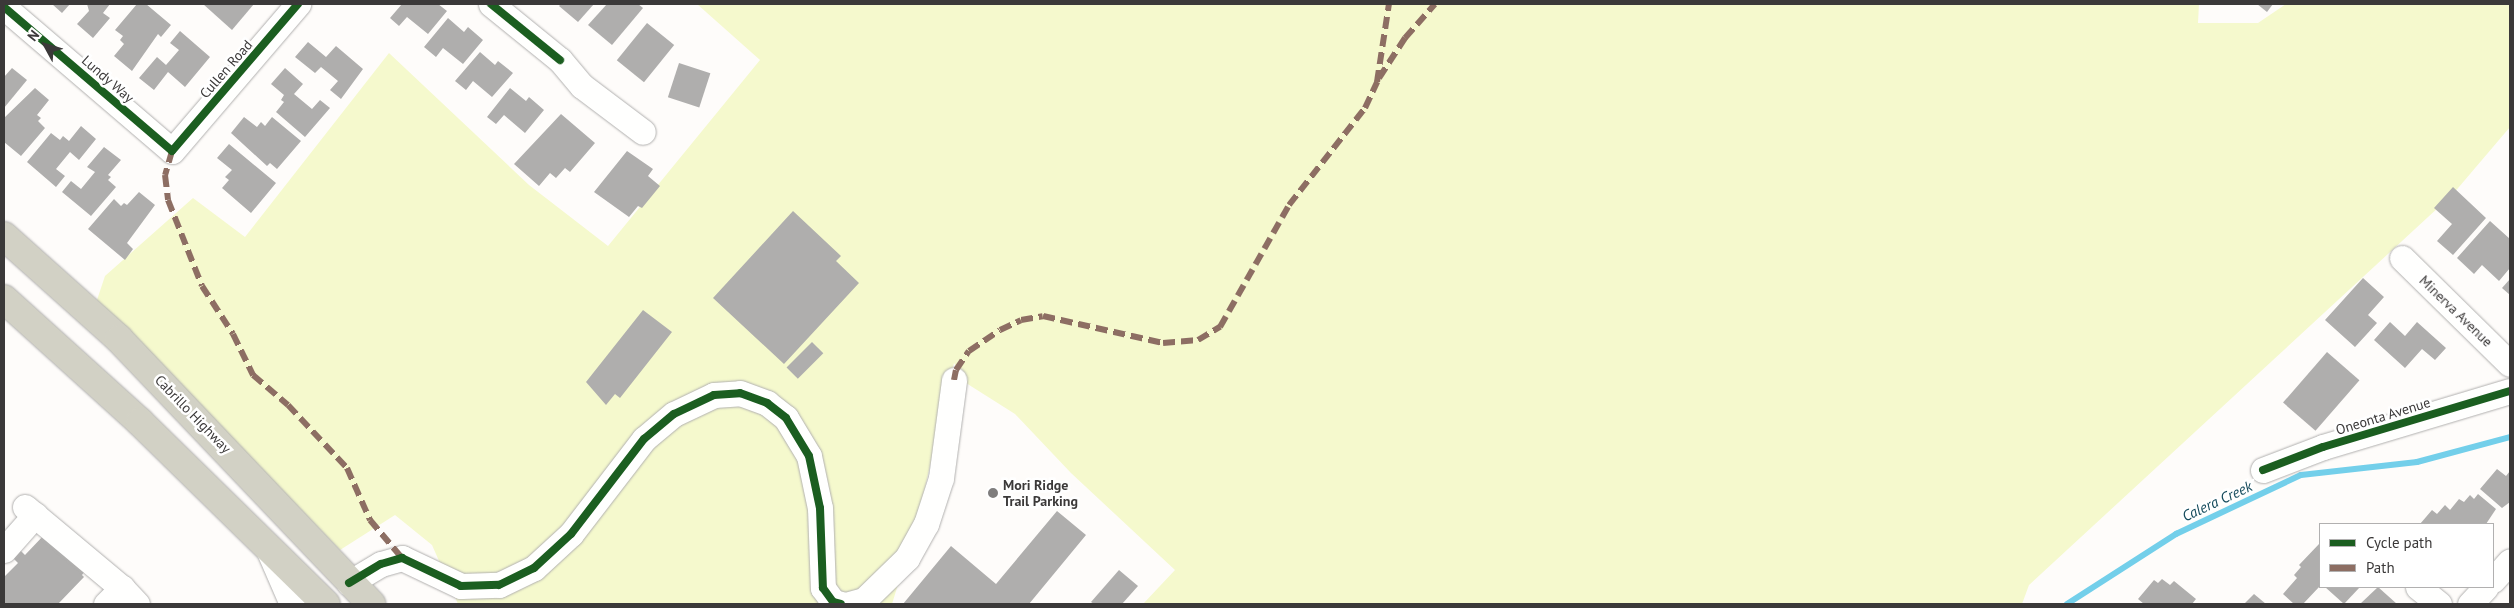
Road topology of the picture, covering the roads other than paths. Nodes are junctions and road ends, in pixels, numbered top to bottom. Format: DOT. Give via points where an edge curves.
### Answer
graph roads {
  1 [pos="298,4"];
  2 [pos="491,4"];
  3 [pos="4,6"];
  4 [pos="643,132"];
  5 [pos="172,151"];
  6 [pos="4,236"];
  7 [pos="2402,258"];
  8 [pos="4,299"];
  9 [pos="2510,364"];
  10 [pos="954,380"];
  11 [pos="2510,391"];
  12 [pos="2263,470"];
  13 [pos="8,539"];
  14 [pos="268,549"];
  15 [pos="2510,561"];
  16 [pos="2494,579"];
  17 [pos="349,583"];
  18 [pos="2419,588"];
  19 [pos="2485,588"];
  20 [pos="122,599"];
  21 [pos="292,604"];
  22 [pos="326,604"];
  23 [pos="370,604"];
  24 [pos="841,604"];
  25 [pos="850,604"];
  26 [pos="2439,604"];
  27 [pos="2470,604"];
  1 -- 5 [label="street, Cullen Road"];
  2 -- 4 [label="street" via="560,60 582,86"];
  3 -- 5 [label="street, Lundy Way"];
  6 -- 17 [label="highway, Cabrillo Highway" via="80,300 166,385"];
  7 -- 9 [label="street, Minerva Avenue"];
  8 -- 14 [label="highway" via="140,422"];
  10 -- 25 [label="street" via="941,478 926,524 907,558 864,600"];
  11 -- 12 [label="street, Oneonta Avenue" via="2323,447"];
  13 -- 20 [label="street" via="30,511"];
  14 -- 21 [label="street"];
  14 -- 22 [label="highway"];
  15 -- 16 [label="street"];
  17 -- 23 [label="highway, Cabrillo Highway"];
  17 -- 24 [label="street" via="381,564 402,558 461,586 499,585 534,568 572,534 644,439 674,414 714,395 740,393 767,403 786,418 809,456 820,508 823,588 833,602"];
  18 -- 26 [label="street"];
  19 -- 27 [label="street"];
}
